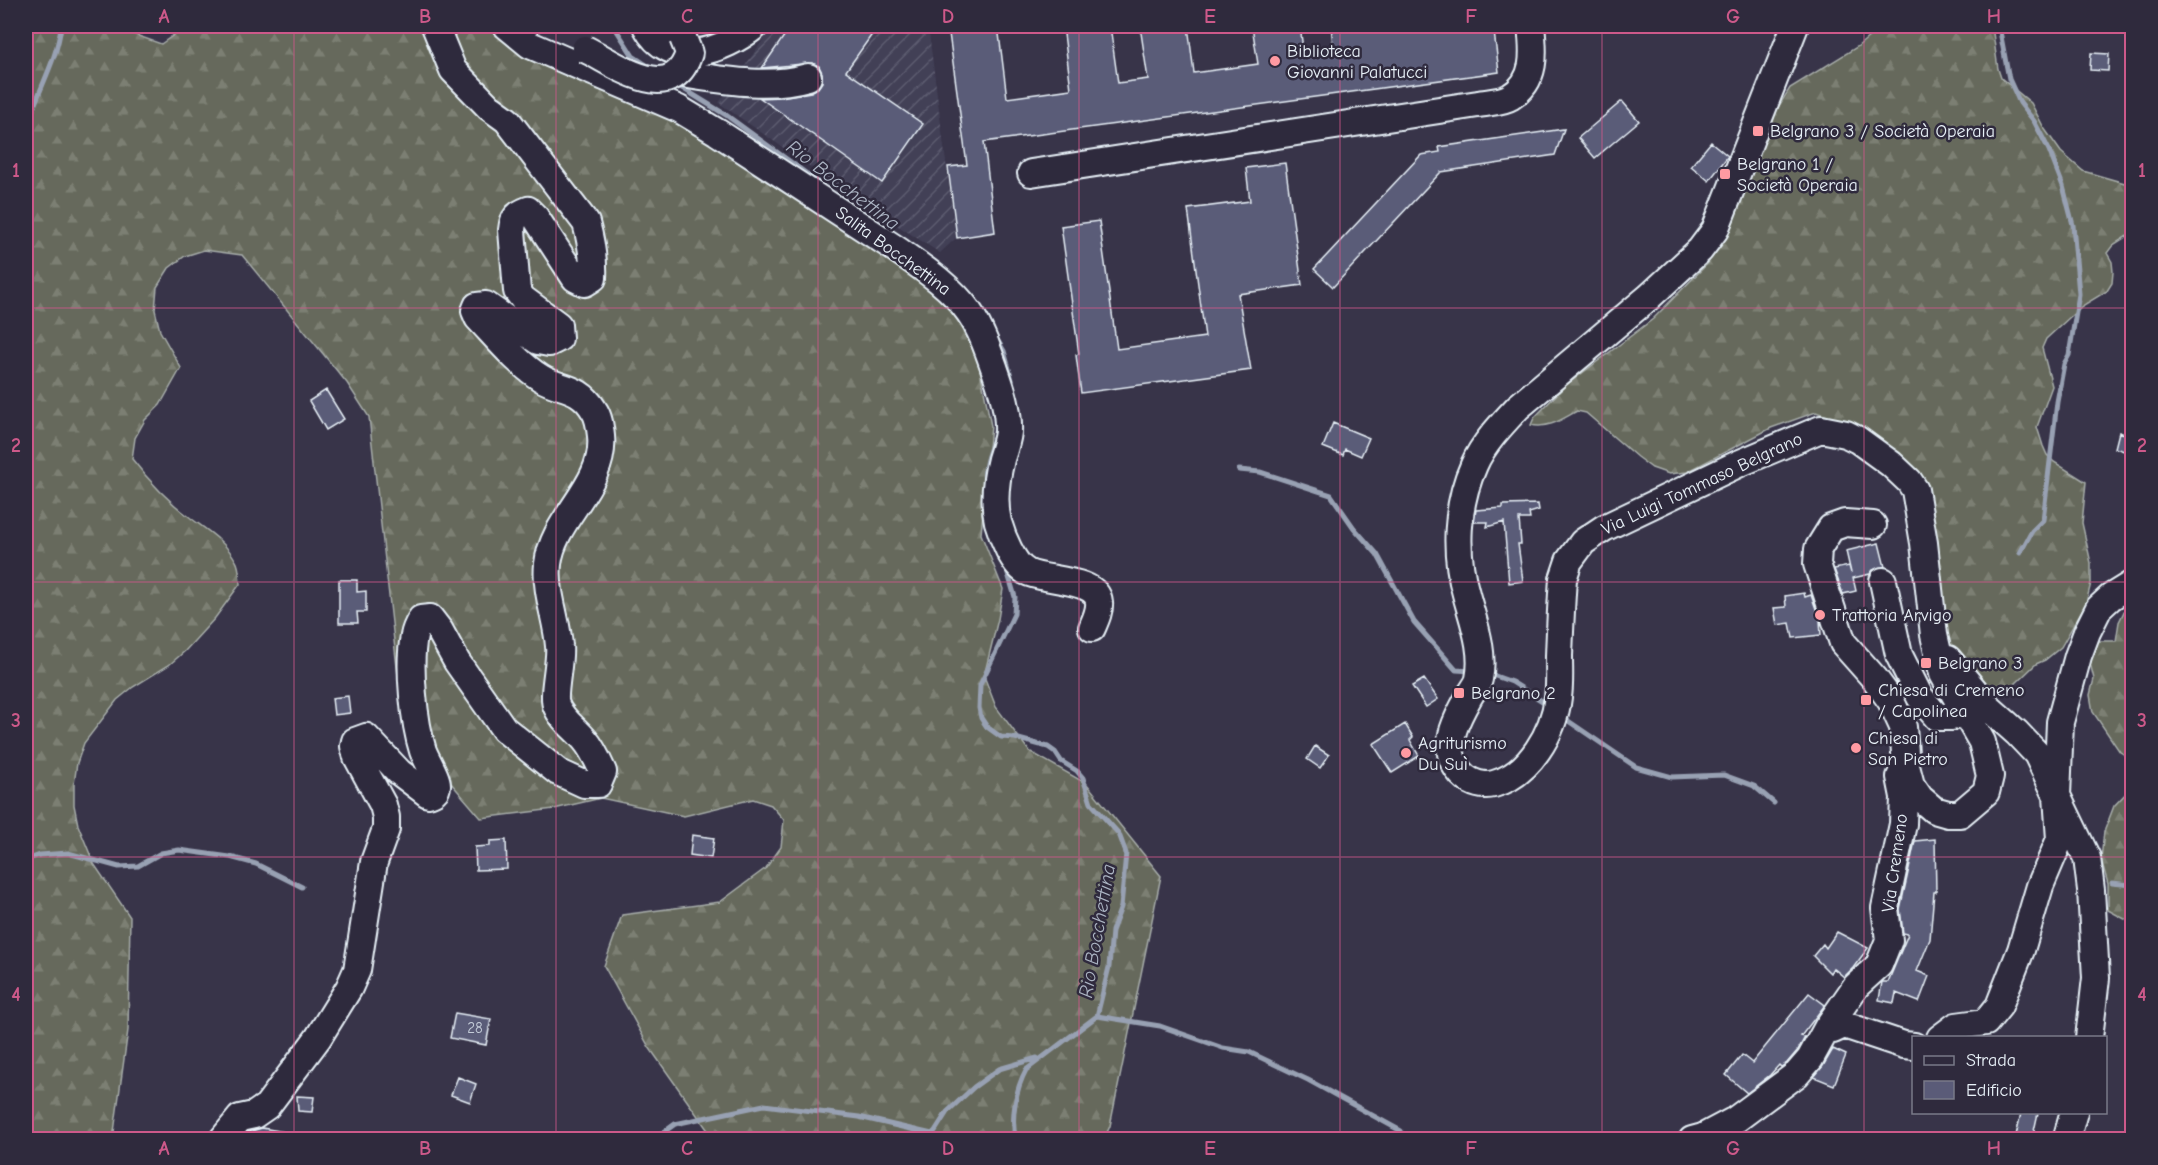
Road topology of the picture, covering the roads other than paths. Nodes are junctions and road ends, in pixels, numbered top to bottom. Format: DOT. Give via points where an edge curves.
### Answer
graph roads {
  1 [pos="435,26"];
  2 [pos="507,26"];
  3 [pos="646,26"];
  4 [pos="755,26"];
  5 [pos="1532,26"];
  6 [pos="1795,26"];
  7 [pos="680,32"];
  8 [pos="585,49"];
  9 [pos="681,70"];
  10 [pos="808,77"];
  11 [pos="1031,173"];
  12 [pos="1873,525"];
  13 [pos="1883,580"];
  14 [pos="2133,584"];
  15 [pos="1092,628"];
  16 [pos="1934,635"];
  17 [pos="1964,710"];
  18 [pos="1906,766"];
  19 [pos="2057,796"];
  20 [pos="1827,1028"];
  21 [pos="1943,1036"];
  22 [pos="2089,1036"];
  23 [pos="1912,1046"];
  24 [pos="2074,1114"];
  25 [pos="222,1140"];
  26 [pos="1692,1140"];
  27 [pos="2066,1140"];
  1 -- 25 [label="street" via="453,70 507,120 586,223 590,237 593,279 585,283 574,278 528,210 513,220 517,291 558,325 559,338 549,343 538,341 486,305 477,306 475,311 514,356 541,379 584,396 596,411 602,447 594,475 554,542 548,564 560,647 555,704 586,741 603,772 598,784 584,784 558,772 504,729 440,631 430,618 421,619 414,635 411,664 418,735 437,787 428,794 399,772 366,737 356,741 357,757 386,817 386,829 374,862 357,970 318,1038 267,1106 240,1118"];
  2 -- 15 [label="street, Salita Bocchettina" via="530,45 679,109 717,132 893,247 960,301 984,340 1007,415 1008,434 996,489 1001,532 1011,554 1027,572 1070,581 1097,596 1100,603"];
  3 -- 4 [label="street" via="662,47 678,52 703,52 724,45"];
  5 -- 11 [label="street" via="1534,56 1527,83 1509,98"];
  6 -- 16 [label="street, Via Luigi Tommaso Belgrano" via="1715,230 1700,250 1649,297 1518,407 1500,425 1474,464 1462,506 1458,552 1460,574 1480,644 1479,680 1454,729 1450,746 1453,762 1476,785 1490,785 1509,780 1525,767 1543,741 1558,698 1563,579 1569,561 1584,542 1604,528 1738,464 1821,429 1846,434 1872,449 1915,490"];
  7 -- 9 [label="street, bridge" via="689,53"];
  8 -- 9 [label="street, bridge" via="647,80 657,81"];
  9 -- 10 [label="street" via="688,75 752,82 779,83"];
  12 -- 18 [label="street, Via Cremeno" via="1845,523 1831,528 1818,549 1816,564 1843,643 1891,701 1903,727"];
  13 -- 17 [label="street" via="1899,656 1920,697 1937,717 1952,717"];
  14 -- 19 [label="street" via="2100,608 2084,640 2060,722"];
  16 -- 17 [label="street, Via Luigi Tommaso Belgrano" via="1943,674"];
  16 -- 19 [label="street" via="1952,665 1989,708 2037,754"];
  17 -- 18 [label="street, Via Luigi Tommaso Belgrano" via="1982,742 1990,776 1986,792 1974,804 1960,814 1934,810 1915,792"];
  18 -- 20 [label="street, Via Cremeno" via="1900,777 1903,824 1885,908 1889,940 1879,965 1856,986"];
  19 -- 21 [label="street" via="2060,839 1999,1006 1986,1022 1956,1026"];
  19 -- 22 [label="street" via="2087,858 2096,978"];
  20 -- 23 [label="street" via="1833,1030 1844,1025"];
  20 -- 26 [label="street, Via Cremeno" via="1797,1074 1735,1120"];
  24 -- 27 [label="street"];
}
